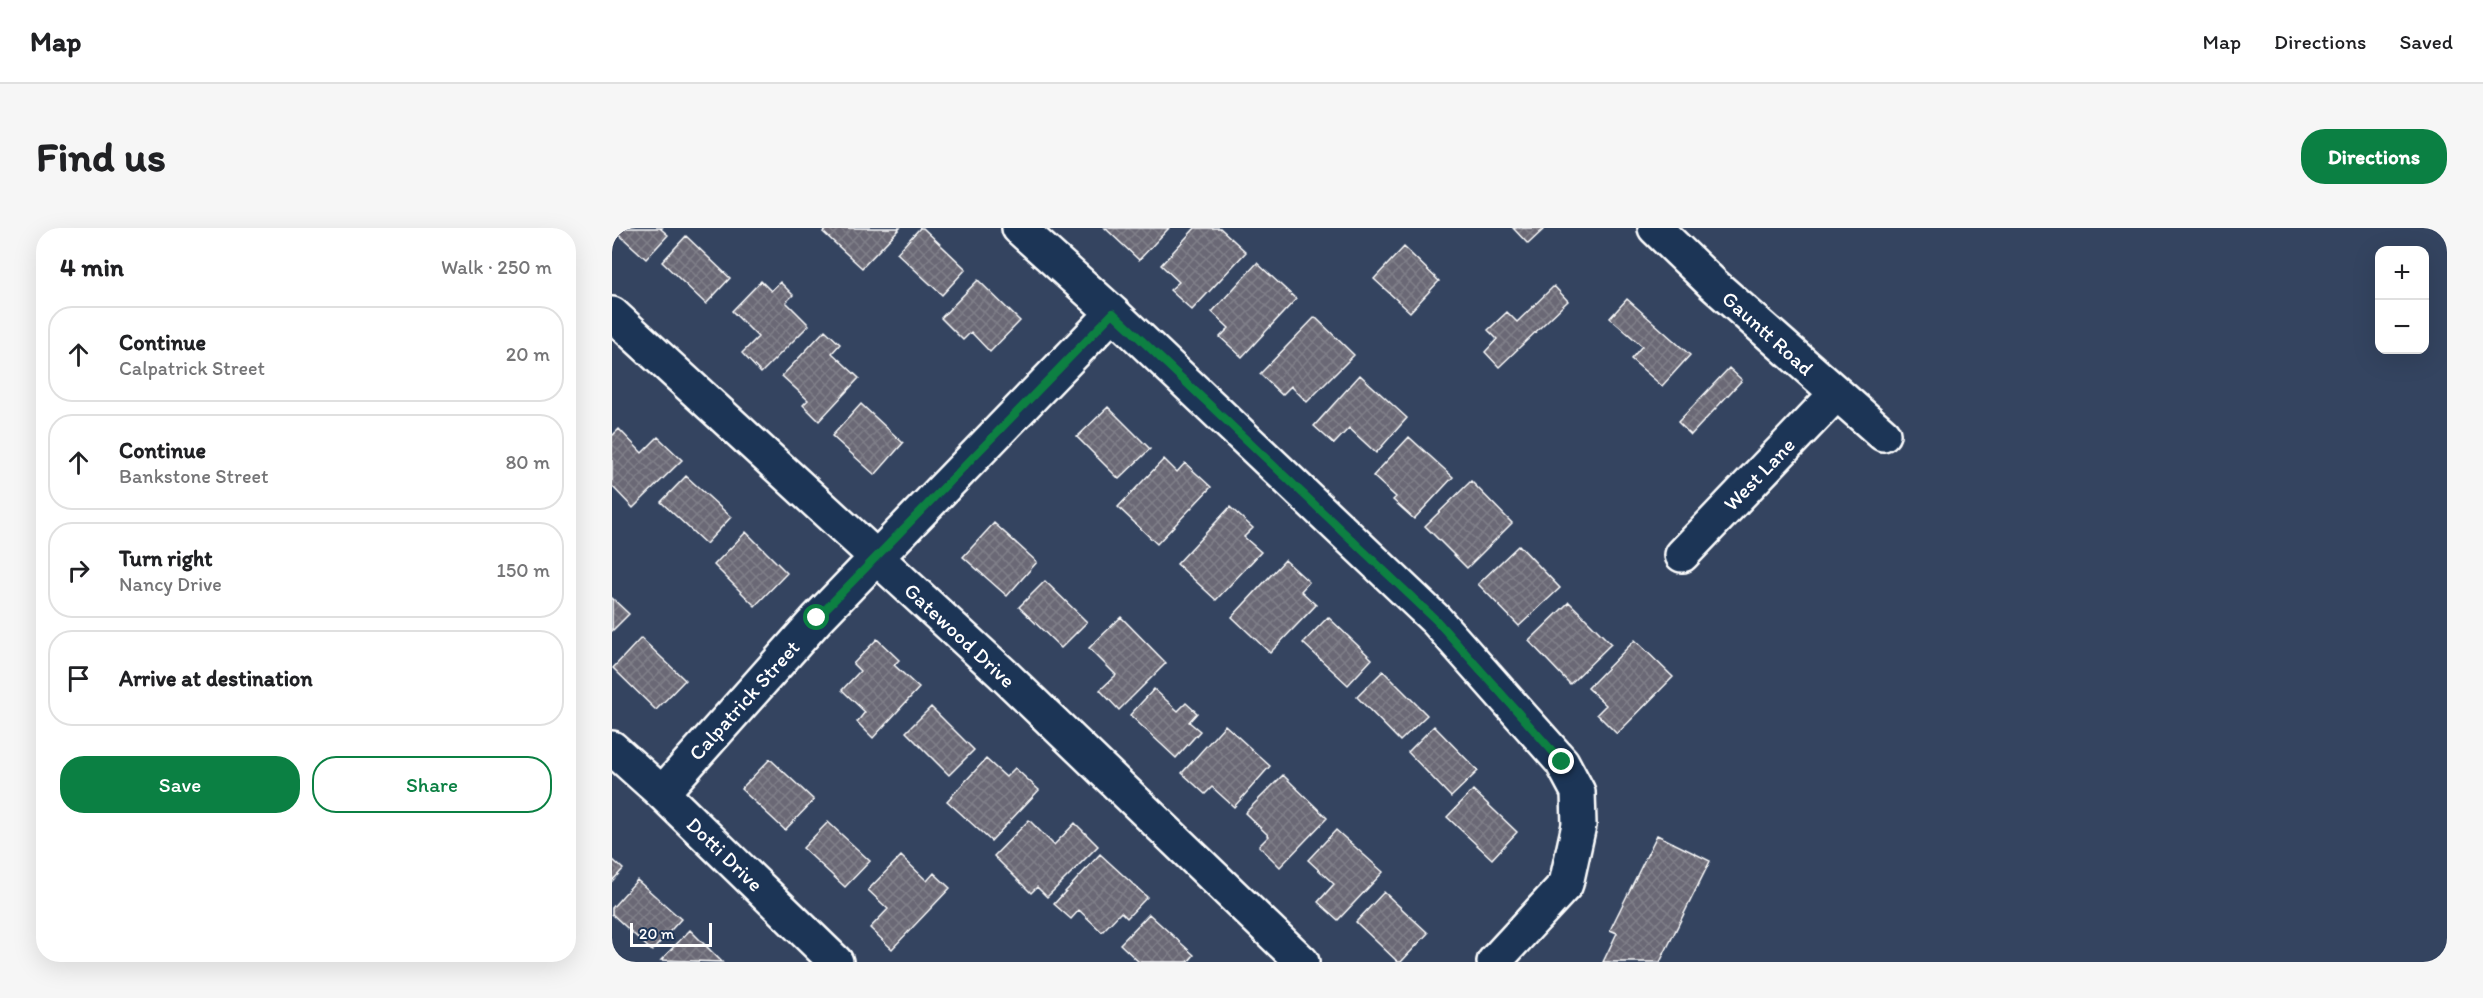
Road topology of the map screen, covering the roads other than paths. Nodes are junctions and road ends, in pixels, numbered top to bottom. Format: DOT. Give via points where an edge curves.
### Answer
graph roads {
  1 [pos="1019,228"];
  2 [pos="1655,228"];
  3 [pos="1113,313"];
  4 [pos="612,314"];
  5 [pos="1836,394"];
  6 [pos="1883,434"];
  7 [pos="1682,555"];
  8 [pos="877,557"];
  9 [pos="612,748"];
  10 [pos="662,793"];
  11 [pos="836,962"];
  12 [pos="1302,962"];
  13 [pos="1494,962"];
  1 -- 3 [label="street"];
  2 -- 5 [label="street, Gauntt Road"];
  3 -- 8 [label="street, Calpatrick Street"];
  3 -- 13 [label="street" via="1436,620 1562,762 1578,792 1579,825 1566,884"];
  4 -- 8 [label="street, Gatewood Drive"];
  5 -- 6 [label="street, Gauntt Road"];
  5 -- 7 [label="street, West Lane"];
  8 -- 10 [label="street, Calpatrick Street" via="817,618"];
  8 -- 12 [label="street, Gatewood Drive"];
  9 -- 10 [label="street, Dotti Drive"];
  10 -- 11 [label="street, Dotti Drive"];
}
